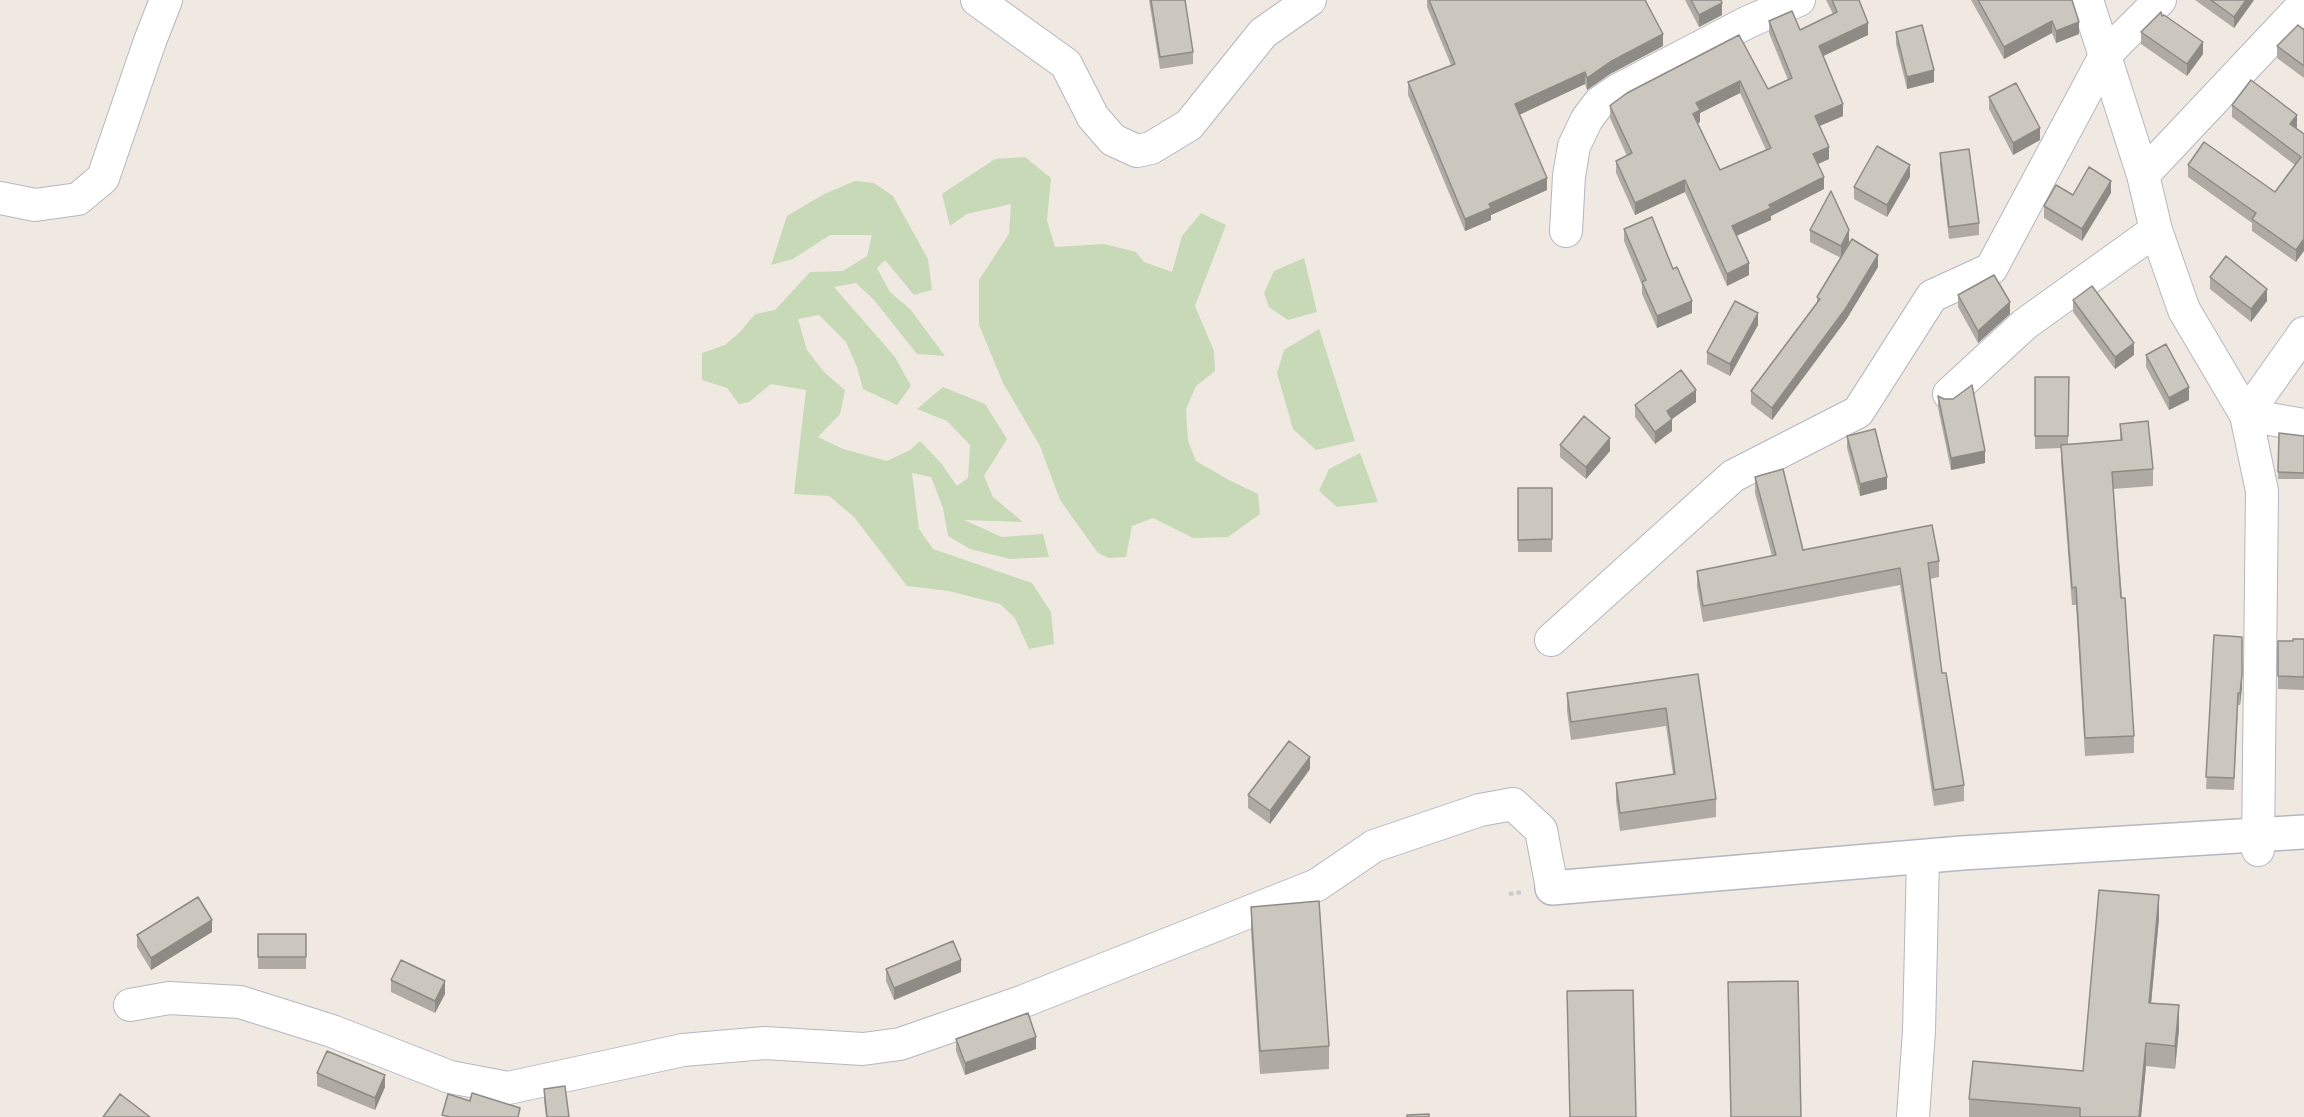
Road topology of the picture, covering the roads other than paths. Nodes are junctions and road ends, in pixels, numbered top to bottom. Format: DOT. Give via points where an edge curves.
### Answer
graph roads {
  1 [pos="166,0"];
  2 [pos="977,0"];
  3 [pos="1310,0"];
  4 [pos="1799,0"];
  5 [pos="2087,0"];
  6 [pos="2160,0"];
  7 [pos="2304,4"];
  8 [pos="2106,54"];
  9 [pos="2143,175"];
  10 [pos="0,198"];
  11 [pos="2156,230"];
  12 [pos="1566,231"];
  13 [pos="2304,333"];
  14 [pos="1950,394"];
  15 [pos="2246,415"];
  16 [pos="2304,425"];
  17 [pos="1551,640"];
  18 [pos="2304,832"];
  19 [pos="2258,850"];
  20 [pos="1923,856"];
  21 [pos="1552,888"];
  22 [pos="130,1005"];
  23 [pos="1913,1117"];
  1 -- 10 [label="street" via="103,178 78,199 35,205"];
  2 -- 3 [label="street" via="1066,64 1093,117 1113,140 1137,151 1151,148 1189,125 1263,33"];
  4 -- 12 [label="street" via="1748,22 1599,103 1574,146"];
  5 -- 8 [label="street"];
  6 -- 8 [label="street"];
  7 -- 9 [label="street"];
  8 -- 9 [label="street"];
  8 -- 17 [label="street" via="1991,269 1932,296 1858,412 1733,476"];
  9 -- 11 [label="street"];
  11 -- 14 [label="street" via="2025,324"];
  11 -- 15 [label="street" via="2184,310"];
  13 -- 15 [label="street"];
  15 -- 16 [label="street"];
  15 -- 19 [label="street" via="2262,491"];
  18 -- 20 [label="main road"];
  20 -- 21 [label="main road"];
  20 -- 23 [label="street"];
  21 -- 22 [label="street" via="1541,830 1513,804 1480,810 1374,846 1317,885 1024,1001 900,1044 863,1049 765,1043 683,1050 508,1088 450,1077 332,1030 240,1002 170,998"];
}
